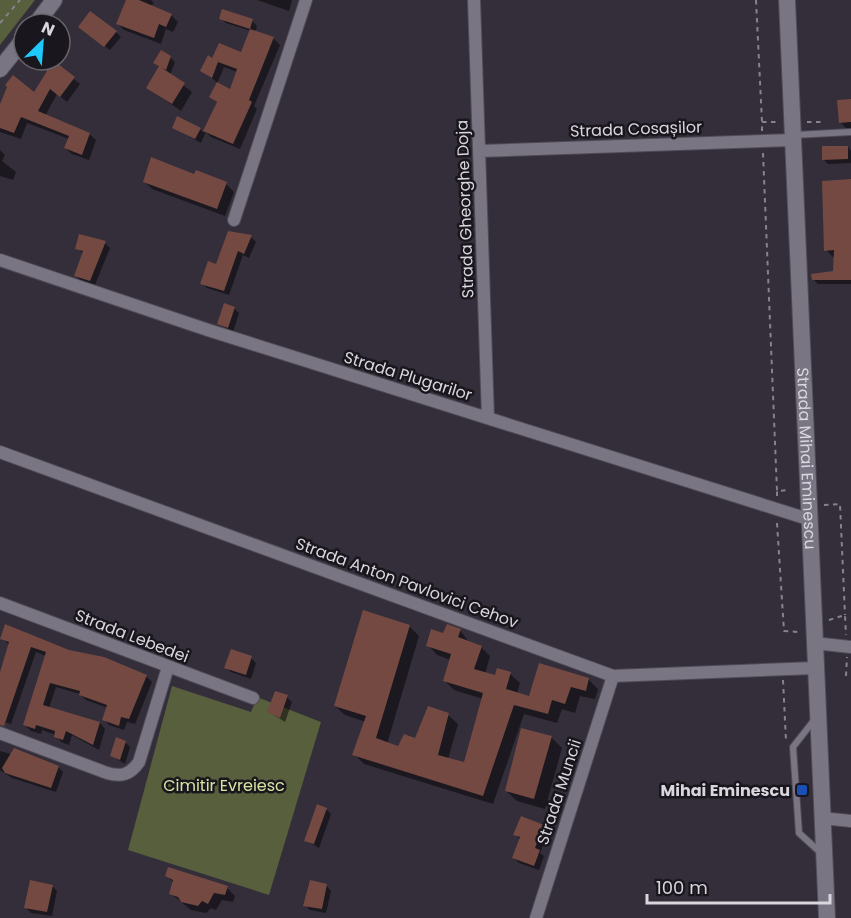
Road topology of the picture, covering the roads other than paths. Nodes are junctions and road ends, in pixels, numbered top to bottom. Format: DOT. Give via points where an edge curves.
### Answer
graph roads {
  1 [pos="306,0"];
  2 [pos="474,0"];
  3 [pos="787,0"];
  4 [pos="12,54"];
  5 [pos="0,69"];
  6 [pos="851,132"];
  7 [pos="793,138"];
  8 [pos="479,150"];
  9 [pos="234,220"];
  10 [pos="0,260"];
  11 [pos="488,418"];
  12 [pos="0,452"];
  13 [pos="808,519"];
  14 [pos="1,607"];
  15 [pos="814,643"];
  16 [pos="848,646"];
  17 [pos="168,667"];
  18 [pos="815,668"];
  19 [pos="613,676"];
  20 [pos="253,698"];
  21 [pos="818,716"];
  22 [pos="0,733"];
  23 [pos="822,818"];
  24 [pos="851,821"];
  25 [pos="824,856"];
  26 [pos="536,918"];
  27 [pos="827,918"];
  1 -- 9 [label="street"];
  2 -- 8 [label="street, Strada Gheorghe Doja"];
  3 -- 7 [label="main road, Strada Mihai Eminescu"];
  4 -- 5 [label="main road"];
  6 -- 7 [label="lane"];
  7 -- 8 [label="street, Strada Cosașilor"];
  7 -- 13 [label="main road, Strada Mihai Eminescu"];
  8 -- 11 [label="street, Strada Gheorghe Doja"];
  10 -- 11 [label="street, Strada Plugarilor"];
  11 -- 13 [label="street, Strada Plugarilor"];
  12 -- 19 [label="street, Strada Anton Pavlovici Cehov"];
  13 -- 15 [label="main road, Strada Mihai Eminescu"];
  14 -- 17 [label="street, Strada Lebedei"];
  15 -- 16 [label="street"];
  15 -- 18 [label="main road, Strada Mihai Eminescu"];
  17 -- 20 [label="street, Strada Lebedei"];
  17 -- 22 [label="street" via="139,762 127,774 106,773"];
  18 -- 19 [label="street, Strada Anton Pavlovici Cehov"];
  18 -- 21 [label="main road, Strada Mihai Eminescu"];
  19 -- 26 [label="street, Strada Muncii"];
  21 -- 23 [label="main road, Strada Mihai Eminescu"];
  21 -- 25 [label="lane" via="793,747 798,833"];
  23 -- 24 [label="street"];
  23 -- 25 [label="main road, Strada Mihai Eminescu"];
  25 -- 27 [label="main road, Strada Mihai Eminescu"];
}
